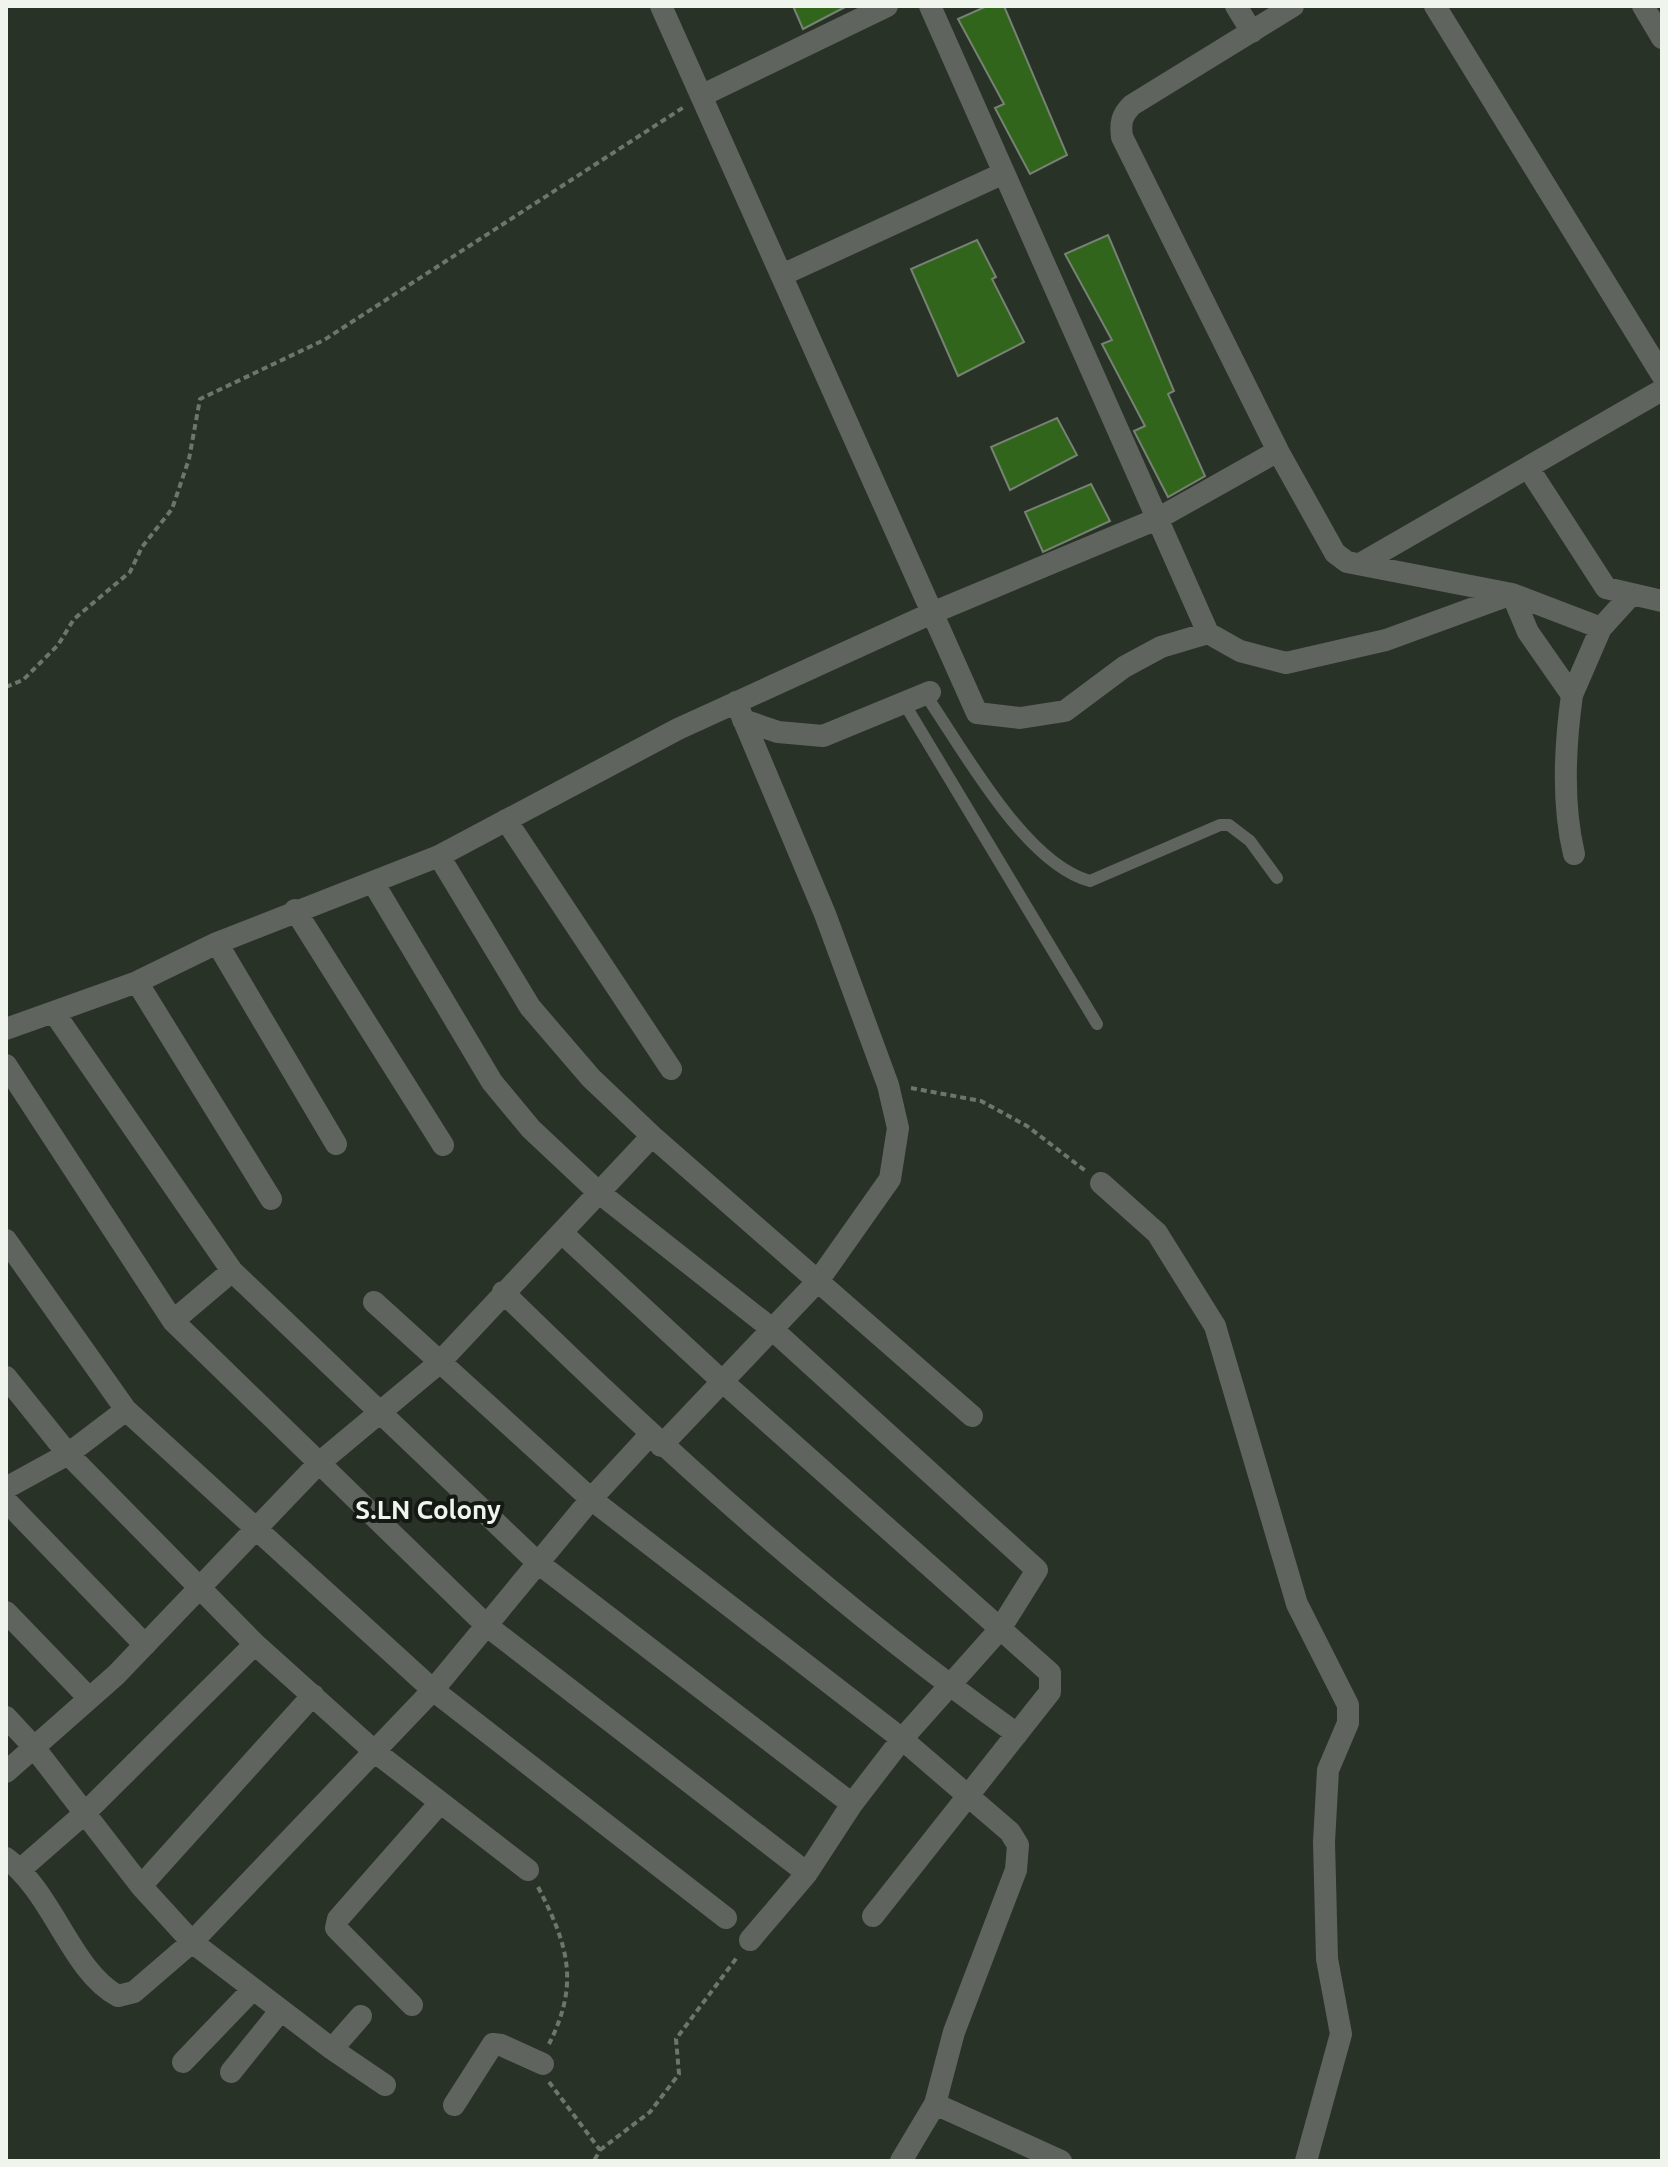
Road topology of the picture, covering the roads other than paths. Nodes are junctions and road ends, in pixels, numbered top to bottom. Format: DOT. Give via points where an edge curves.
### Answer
graph roads {
  1 [pos="661,6"];
  2 [pos="887,6"];
  3 [pos="930,6"];
  4 [pos="1236,6"];
  5 [pos="1293,6"];
  6 [pos="1435,6"];
  7 [pos="1643,6"];
  8 [pos="1252,32"];
  9 [pos="1662,38"];
  10 [pos="703,95"];
  11 [pos="1004,173"];
  12 [pos="782,275"];
  13 [pos="1662,375"];
  14 [pos="1662,390"];
  15 [pos="1278,451"];
  16 [pos="1529,469"];
  17 [pos="1157,519"];
  18 [pos="1360,564"];
  19 [pos="1512,594"];
  20 [pos="1631,595"];
  21 [pos="1662,601"];
  22 [pos="932,613"];
  23 [pos="1601,628"];
  24 [pos="1208,633"];
  25 [pos="1572,695"];
  26 [pos="920,697"];
  27 [pos="740,711"];
  28 [pos="506,820"];
  29 [pos="1574,854"];
  30 [pos="439,856"];
  31 [pos="1277,878"];
  32 [pos="374,884"];
  33 [pos="295,910"];
  34 [pos="217,943"];
  35 [pos="137,982"];
  36 [pos="55,1014"];
  37 [pos="1097,1024"];
  38 [pos="6,1029"];
  39 [pos="6,1065"];
  40 [pos="671,1069"];
  41 [pos="652,1136"];
  42 [pos="336,1144"];
  43 [pos="443,1145"];
  44 [pos="1101,1183"];
  45 [pos="597,1191"];
  46 [pos="271,1199"];
  47 [pos="562,1233"];
  48 [pos="6,1240"];
  49 [pos="232,1271"];
  50 [pos="818,1281"];
  51 [pos="503,1292"];
  52 [pos="374,1302"];
  53 [pos="173,1321"];
  54 [pos="772,1329"];
  55 [pos="439,1363"];
  56 [pos="6,1377"];
  57 [pos="723,1382"];
  58 [pos="381,1409"];
  59 [pos="126,1410"];
  60 [pos="972,1416"];
  61 [pos="655,1441"];
  62 [pos="68,1454"];
  63 [pos="318,1464"];
  64 [pos="6,1488"];
  65 [pos="591,1499"];
  66 [pos="6,1501"];
  67 [pos="258,1530"];
  68 [pos="538,1563"];
  69 [pos="202,1587"];
  70 [pos="6,1612"];
  71 [pos="486,1625"];
  72 [pos="1000,1629"];
  73 [pos="255,1644"];
  74 [pos="145,1645"];
  75 [pos="949,1686"];
  76 [pos="433,1690"];
  77 [pos="313,1695"];
  78 [pos="88,1697"];
  79 [pos="6,1717"];
  80 [pos="1017,1734"];
  81 [pos="902,1739"];
  82 [pos="33,1746"];
  83 [pos="374,1751"];
  84 [pos="6,1772"];
  85 [pos="969,1795"];
  86 [pos="440,1803"];
  87 [pos="852,1804"];
  88 [pos="85,1813"];
  89 [pos="14,1863"];
  90 [pos="528,1870"];
  91 [pos="807,1873"];
  92 [pos="141,1886"];
  93 [pos="873,1916"];
  94 [pos="726,1918"];
  95 [pos="750,1940"];
  96 [pos="192,1942"];
  97 [pos="253,1989"];
  98 [pos="412,2005"];
  99 [pos="281,2010"];
  100 [pos="361,2016"];
  101 [pos="332,2049"];
  102 [pos="183,2062"];
  103 [pos="543,2064"];
  104 [pos="231,2072"];
  105 [pos="385,2085"];
  106 [pos="935,2104"];
  107 [pos="454,2105"];
  108 [pos="901,2161"];
  109 [pos="1061,2161"];
  110 [pos="1306,2161"];
  1 -- 10 [label="street"];
  2 -- 10 [label="street"];
  3 -- 11 [label="street"];
  4 -- 8 [label="street"];
  5 -- 8 [label="street"];
  6 -- 13 [label="street"];
  7 -- 9 [label="street"];
  8 -- 15 [label="street" via="1132,105 1120,125"];
  10 -- 12 [label="street"];
  11 -- 12 [label="street"];
  11 -- 17 [label="street"];
  12 -- 22 [label="street"];
  14 -- 16 [label="street"];
  15 -- 17 [label="street"];
  15 -- 18 [label="street" via="1335,553"];
  16 -- 18 [label="street"];
  16 -- 20 [label="street" via="1606,588"];
  17 -- 22 [label="street"];
  17 -- 24 [label="street"];
  18 -- 19 [label="street"];
  19 -- 23 [label="street"];
  19 -- 24 [label="street" via="1386,640 1286,663 1240,651"];
  19 -- 25 [label="street" via="1528,632"];
  20 -- 21 [label="street"];
  20 -- 23 [label="street"];
  22 -- 24 [label="street" via="977,713 1020,718 1065,711 1124,667 1161,647"];
  22 -- 27 [label="street"];
  23 -- 25 [label="street"];
  25 -- 29 [label="street" via="1567,730"];
  26 -- 27 [label="street" via="823,736 778,732"];
  26 -- 31 [label="lane" via="1029,842 1074,877 1090,881 1229,825 1250,841"];
  26 -- 37 [label="lane"];
  27 -- 28 [label="street" via="678,729"];
  27 -- 50 [label="street" via="825,914 888,1085 898,1128 890,1179"];
  28 -- 30 [label="street"];
  28 -- 40 [label="street"];
  30 -- 32 [label="street"];
  30 -- 41 [label="street" via="530,1007 591,1078"];
  32 -- 33 [label="street"];
  32 -- 45 [label="street" via="510,1107"];
  33 -- 34 [label="street"];
  33 -- 43 [label="street"];
  34 -- 35 [label="street"];
  34 -- 42 [label="street"];
  35 -- 36 [label="street"];
  35 -- 46 [label="street"];
  36 -- 38 [label="street"];
  36 -- 49 [label="street"];
  39 -- 53 [label="street"];
  41 -- 45 [label="street"];
  41 -- 50 [label="street"];
  44 -- 110 [label="street" via="1157,1233 1215,1326 1297,1604 1348,1705 1348,1723 1328,1770 1324,1842 1327,1959 1341,2034"];
  45 -- 47 [label="street"];
  45 -- 54 [label="street"];
  47 -- 51 [label="street"];
  47 -- 57 [label="street"];
  48 -- 59 [label="street"];
  49 -- 53 [label="street"];
  49 -- 58 [label="street"];
  50 -- 54 [label="street"];
  50 -- 60 [label="street"];
  51 -- 55 [label="street"];
  51 -- 61 [label="street"];
  52 -- 55 [label="street"];
  53 -- 63 [label="street"];
  54 -- 57 [label="street"];
  54 -- 72 [label="street" via="1034,1563 1037,1574"];
  55 -- 58 [label="street"];
  55 -- 65 [label="street"];
  56 -- 62 [label="street"];
  57 -- 61 [label="street"];
  57 -- 72 [label="street"];
  58 -- 63 [label="street"];
  58 -- 68 [label="street"];
  59 -- 62 [label="street"];
  59 -- 67 [label="street"];
  61 -- 65 [label="street"];
  61 -- 75 [label="street"];
  62 -- 64 [label="street"];
  62 -- 69 [label="street"];
  63 -- 67 [label="street"];
  63 -- 71 [label="street"];
  65 -- 68 [label="street"];
  65 -- 81 [label="street"];
  66 -- 74 [label="street"];
  67 -- 69 [label="street"];
  67 -- 76 [label="street"];
  68 -- 71 [label="street"];
  68 -- 87 [label="street"];
  69 -- 73 [label="street"];
  69 -- 74 [label="street"];
  70 -- 78 [label="street"];
  71 -- 76 [label="street"];
  71 -- 91 [label="street"];
  72 -- 75 [label="street"];
  72 -- 80 [label="street" via="1052,1678 1050,1692"];
  73 -- 77 [label="street"];
  73 -- 88 [label="street"];
  74 -- 78 [label="street"];
  75 -- 80 [label="street"];
  75 -- 81 [label="street"];
  76 -- 83 [label="street"];
  76 -- 94 [label="street"];
  77 -- 83 [label="street"];
  77 -- 92 [label="street"];
  78 -- 82 [label="street"];
  79 -- 82 [label="street"];
  80 -- 85 [label="street"];
  81 -- 85 [label="street"];
  81 -- 87 [label="street"];
  82 -- 84 [label="street"];
  82 -- 88 [label="street"];
  83 -- 86 [label="street"];
  83 -- 96 [label="street"];
  85 -- 93 [label="street"];
  85 -- 106 [label="street" via="1010,1832 1019,1855 954,2032"];
  86 -- 90 [label="street"];
  86 -- 98 [label="street" via="338,1919 336,1928"];
  87 -- 91 [label="street"];
  88 -- 89 [label="street"];
  88 -- 92 [label="street"];
  89 -- 96 [label="street" via="51,1907 93,1976 118,1996 134,1992"];
  91 -- 95 [label="street"];
  92 -- 96 [label="street"];
  96 -- 97 [label="street"];
  97 -- 99 [label="street"];
  97 -- 102 [label="street"];
  99 -- 101 [label="street"];
  99 -- 104 [label="street"];
  100 -- 101 [label="street"];
  101 -- 105 [label="street"];
  103 -- 107 [label="street" via="493,2044"];
  106 -- 108 [label="street"];
  106 -- 109 [label="street"];
}
